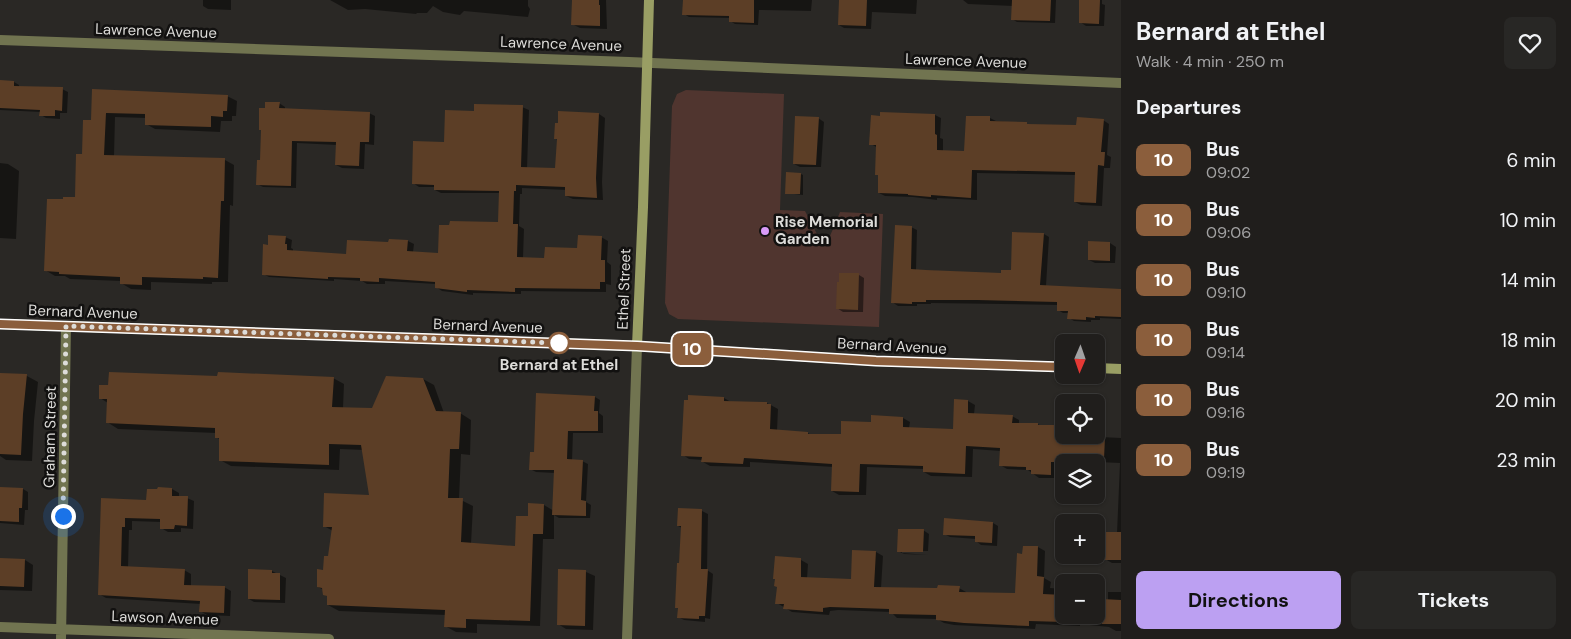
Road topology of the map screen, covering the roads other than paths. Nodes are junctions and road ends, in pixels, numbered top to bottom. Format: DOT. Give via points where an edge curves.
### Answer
graph roads {
  1 [pos="649,0"];
  2 [pos="0,40"];
  3 [pos="647,62"];
  4 [pos="1121,83"];
  5 [pos="0,324"];
  6 [pos="66,326"];
  7 [pos="637,346"];
  8 [pos="1055,367"];
  9 [pos="1105,368"];
  10 [pos="1121,369"];
  11 [pos="0,627"];
  12 [pos="61,634"];
  13 [pos="328,639"];
  14 [pos="628,639"];
  1 -- 3 [label="street, Ethel Street"];
  2 -- 3 [label="street, Lawrence Avenue"];
  3 -- 4 [label="street, Lawrence Avenue"];
  3 -- 7 [label="street, Ethel Street"];
  5 -- 6 [label="street, Bernard Avenue"];
  6 -- 7 [label="street, Bernard Avenue"];
  6 -- 12 [label="street, Graham Street"];
  7 -- 8 [label="street, Bernard Avenue" via="876,361"];
  7 -- 14 [label="street, Ethel Street"];
  9 -- 10 [label="street"];
  11 -- 12 [label="street, Lawson Avenue"];
  12 -- 13 [label="street, Lawson Avenue"];
}
